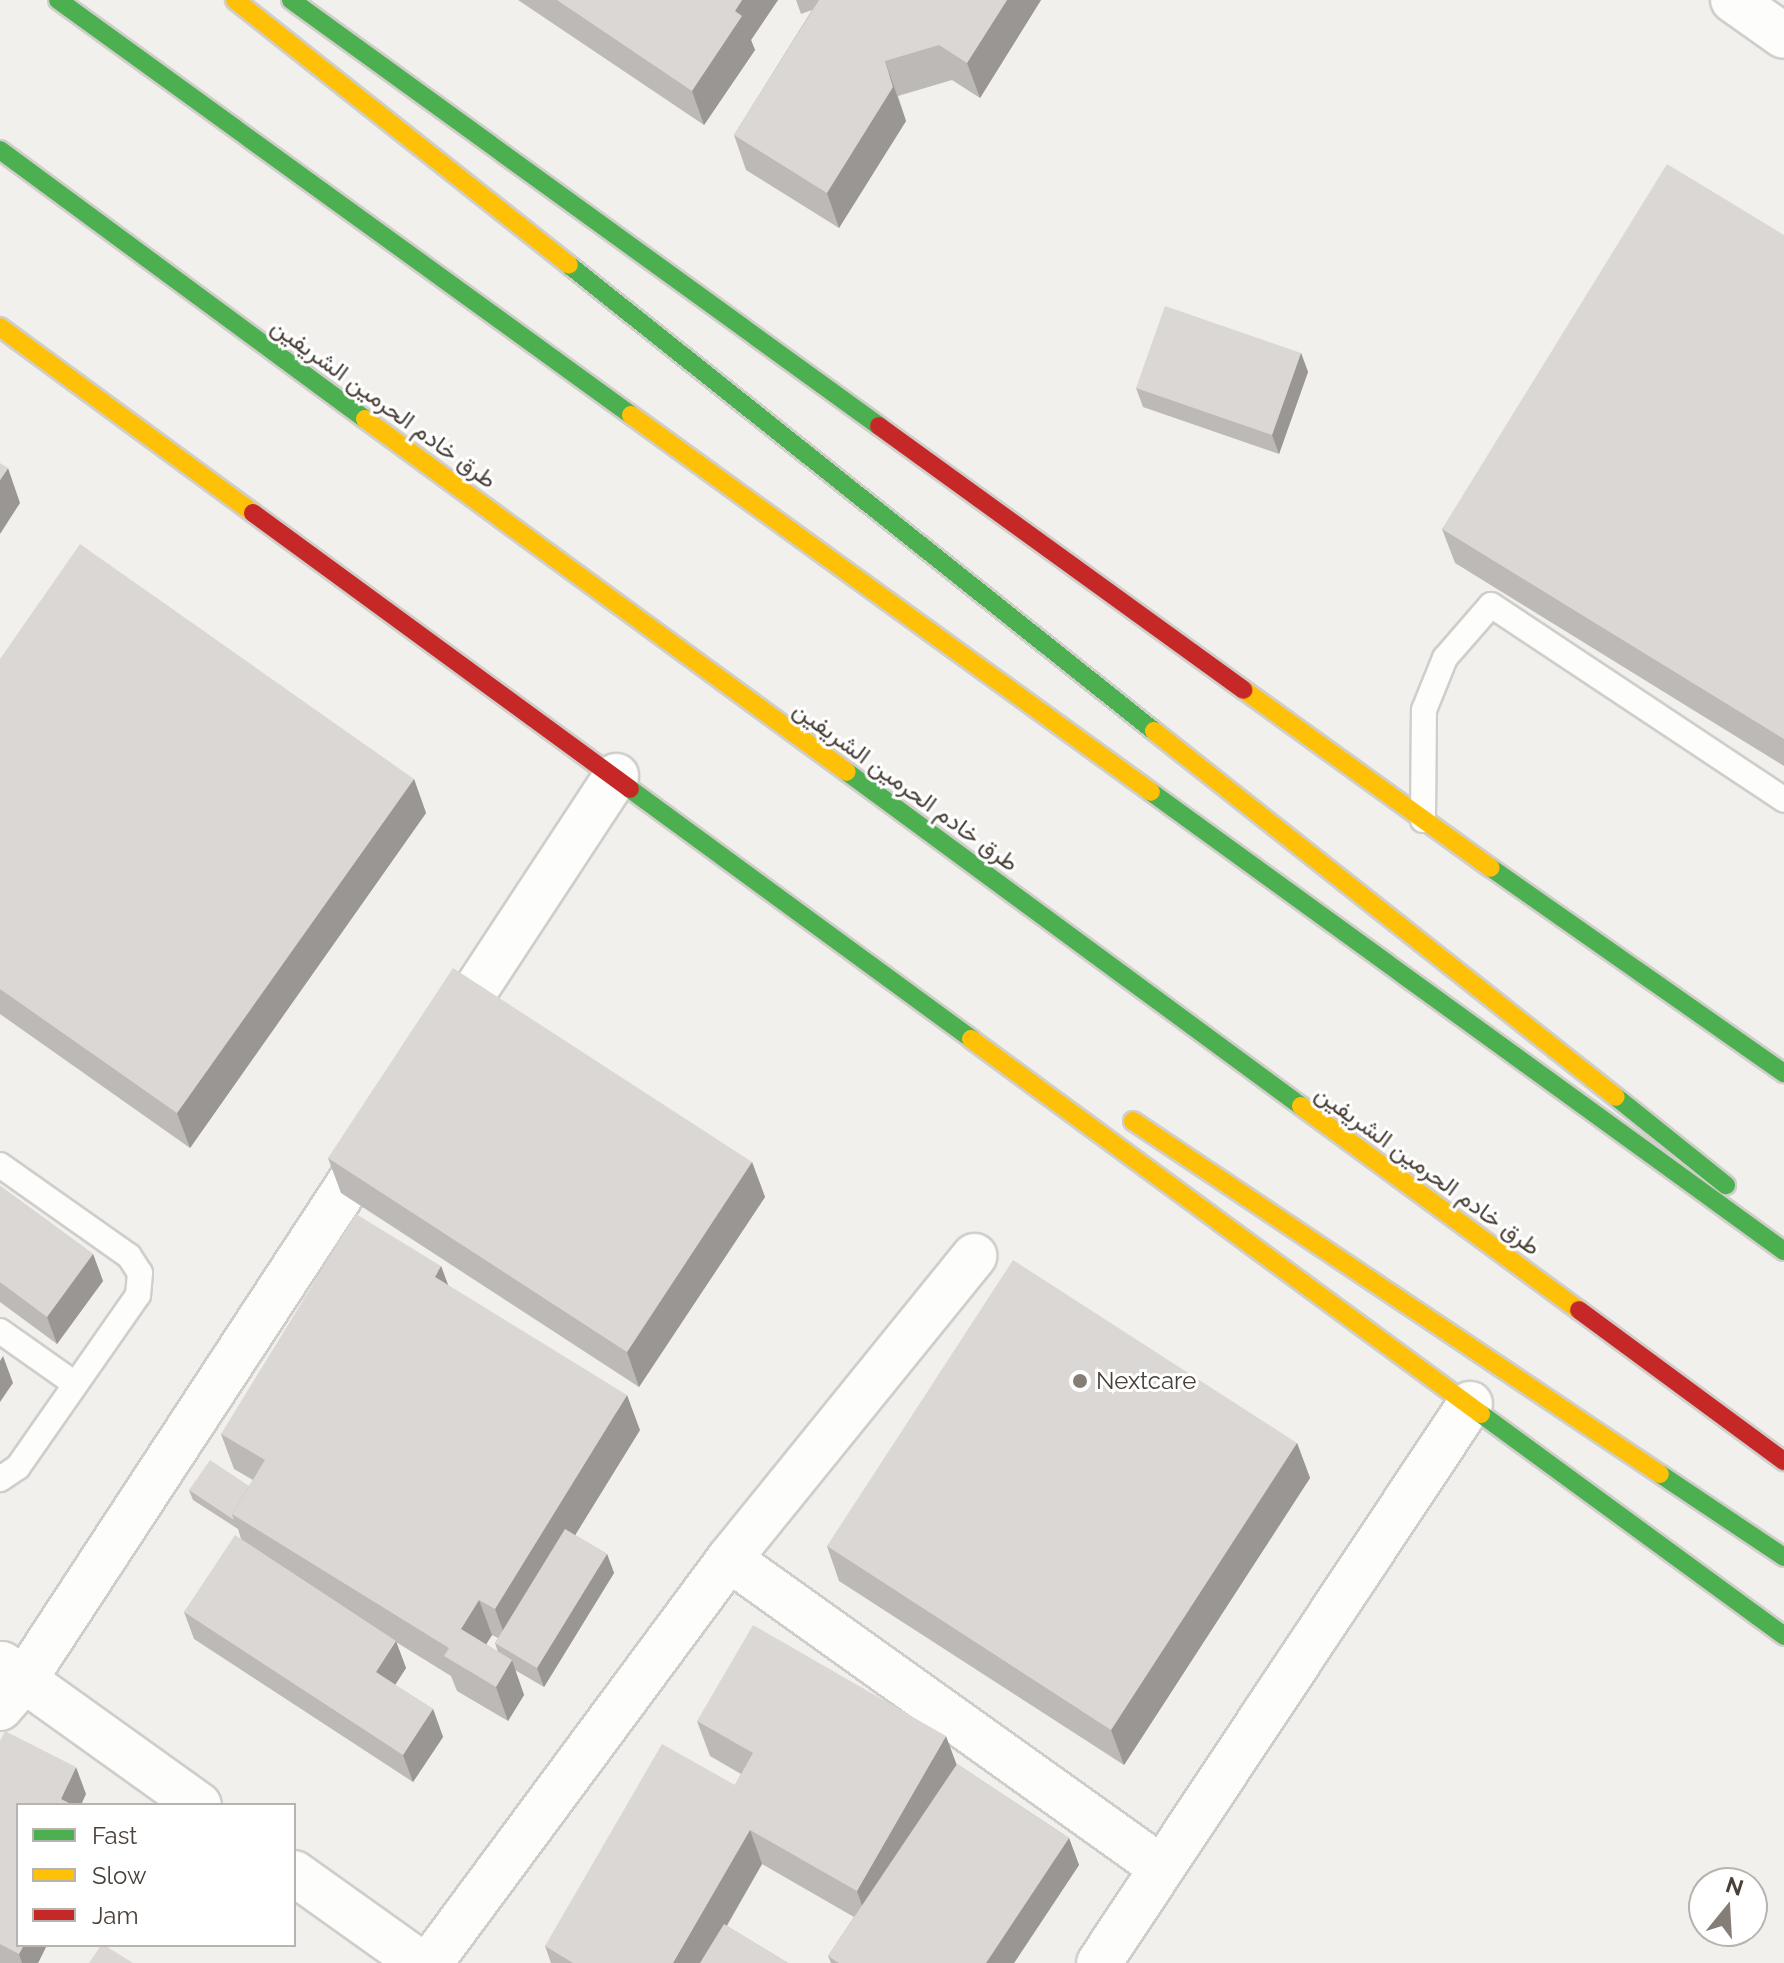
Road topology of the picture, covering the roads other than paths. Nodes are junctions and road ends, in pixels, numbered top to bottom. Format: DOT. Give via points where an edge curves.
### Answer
graph roads {
  1 [pos="58,0"];
  2 [pos="235,0"];
  3 [pos="291,0"];
  4 [pos="1733,0"];
  5 [pos="1784,36"];
  6 [pos="0,150"];
  7 [pos="0,327"];
  8 [pos="616,776"];
  9 [pos="1784,800"];
  10 [pos="1423,820"];
  11 [pos="961,1006"];
  12 [pos="424,1068"];
  13 [pos="1784,1073"];
  14 [pos="398,1108"];
  15 [pos="1120,1113"];
  16 [pos="0,1165"];
  17 [pos="1784,1231"];
  18 [pos="1784,1251"];
  19 [pos="974,1256"];
  20 [pos="0,1331"];
  21 [pos="75,1384"];
  22 [pos="1470,1404"];
  23 [pos="1784,1461"];
  24 [pos="0,1479"];
  25 [pos="1784,1557"];
  26 [pos="729,1559"];
  27 [pos="1784,1636"];
  28 [pos="8,1684"];
  29 [pos="196,1803"];
  30 [pos="1159,1866"];
  31 [pos="296,1874"];
  32 [pos="420,1963"];
  33 [pos="430,1963"];
  34 [pos="1099,1963"];
  1 -- 18 [label="main road"];
  2 -- 17 [label="main road"];
  3 -- 10 [label="main road"];
  4 -- 5 [label="street"];
  6 -- 23 [label="main road, طرق خادم الحرمين الشريفين"];
  7 -- 8 [label="main road"];
  8 -- 11 [label="main road"];
  8 -- 12 [label="street"];
  8 -- 22 [label="main road"];
  9 -- 10 [label="lane" via="1491,605 1445,658 1424,710"];
  10 -- 13 [label="main road"];
  14 -- 28 [label="street"];
  15 -- 25 [label="main road"];
  16 -- 21 [label="lane" via="129,1256 140,1273 138,1295"];
  19 -- 26 [label="street"];
  20 -- 21 [label="lane"];
  21 -- 24 [label="lane" via="18,1467"];
  22 -- 27 [label="main road"];
  22 -- 30 [label="street"];
  26 -- 30 [label="street"];
  26 -- 33 [label="street"];
  28 -- 29 [label="street"];
  30 -- 34 [label="street"];
  31 -- 32 [label="street"];
}
